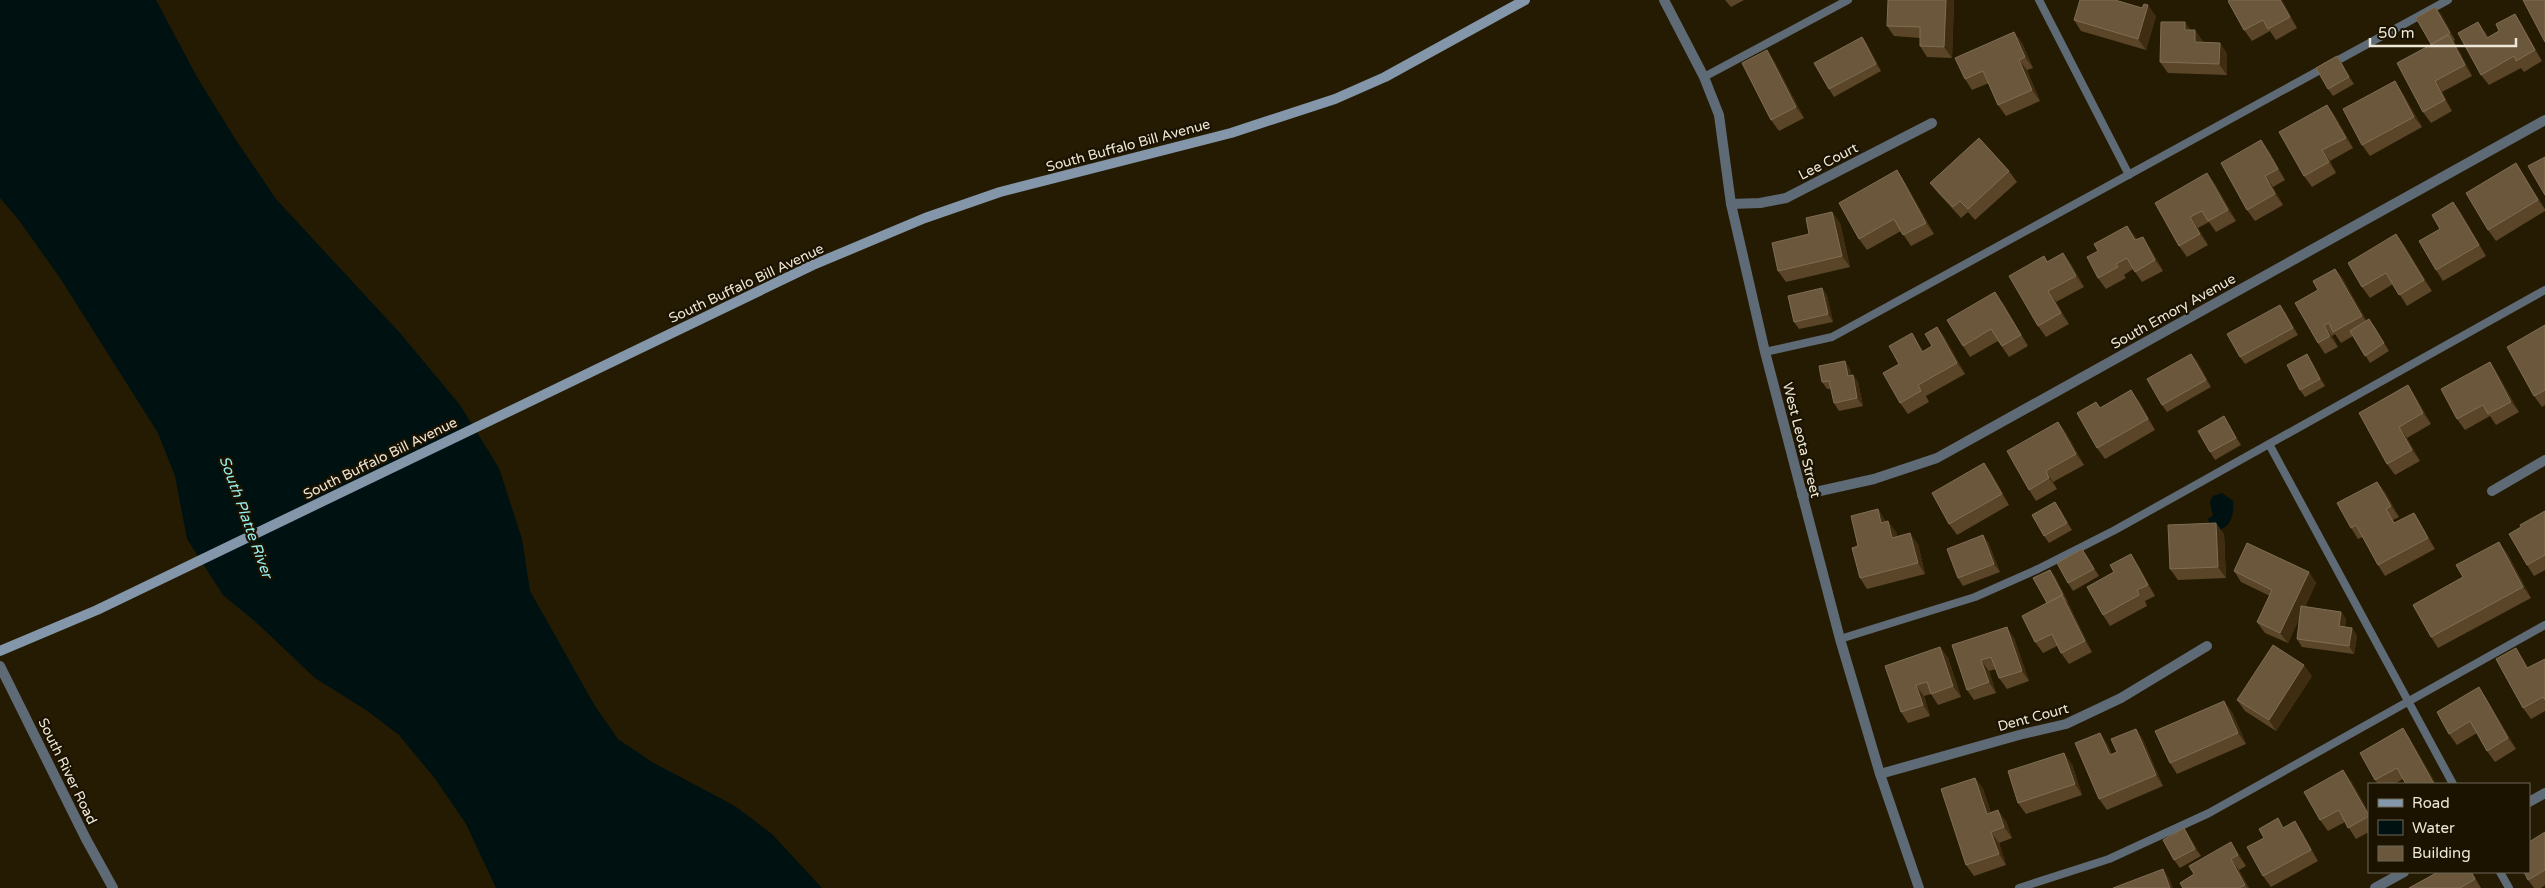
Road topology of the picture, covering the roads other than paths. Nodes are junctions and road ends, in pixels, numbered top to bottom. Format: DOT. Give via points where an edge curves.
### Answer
graph roads {
  1 [pos="1525,0"];
  2 [pos="1664,0"];
  3 [pos="1848,0"];
  4 [pos="2039,0"];
  5 [pos="2448,0"];
  6 [pos="1704,77"];
  7 [pos="2545,120"];
  8 [pos="1932,123"];
  9 [pos="2129,175"];
  10 [pos="1731,204"];
  11 [pos="2545,290"];
  12 [pos="1765,352"];
  13 [pos="2269,444"];
  14 [pos="2545,460"];
  15 [pos="2492,490"];
  16 [pos="1802,495"];
  17 [pos="2545,625"];
  18 [pos="1840,639"];
  19 [pos="2207,646"];
  20 [pos="0,651"];
  21 [pos="0,666"];
  22 [pos="2407,701"];
  23 [pos="1880,774"];
  24 [pos="2452,783"];
  25 [pos="2545,793"];
  26 [pos="2530,801"];
  27 [pos="2402,873"];
  28 [pos="2501,873"];
  29 [pos="113,888"];
  30 [pos="1919,888"];
  31 [pos="2019,888"];
  32 [pos="2376,888"];
  33 [pos="2509,888"];
  1 -- 20 [label="main road, South Buffalo Bill Avenue" via="1386,77 1335,99 1231,133 1000,192 925,218 746,296 97,610"];
  2 -- 6 [label="street, West Leota Street"];
  3 -- 6 [label="lane"];
  4 -- 9 [label="lane"];
  5 -- 9 [label="lane"];
  6 -- 10 [label="street, West Leota Street" via="1719,115"];
  7 -- 16 [label="street, South Emory Avenue" via="1937,458 1874,479"];
  8 -- 10 [label="street, Lee Court" via="1786,198"];
  9 -- 12 [label="lane" via="1832,337"];
  10 -- 12 [label="street, West Leota Street"];
  11 -- 13 [label="lane"];
  12 -- 16 [label="street, West Leota Street"];
  13 -- 18 [label="lane" via="2038,569 1975,597"];
  13 -- 22 [label="lane"];
  14 -- 15 [label="street"];
  16 -- 18 [label="street, West Leota Street"];
  17 -- 22 [label="lane"];
  18 -- 23 [label="street, West Leota Street"];
  19 -- 23 [label="street, Dent Court" via="2121,698 2066,724"];
  21 -- 29 [label="street, South River Road"];
  22 -- 24 [label="lane"];
  22 -- 31 [label="lane" via="2209,813 2149,842 2109,859"];
  23 -- 30 [label="street, West Leota Street"];
  25 -- 26 [label="street"];
  27 -- 32 [label="street"];
  28 -- 33 [label="lane"];
}
